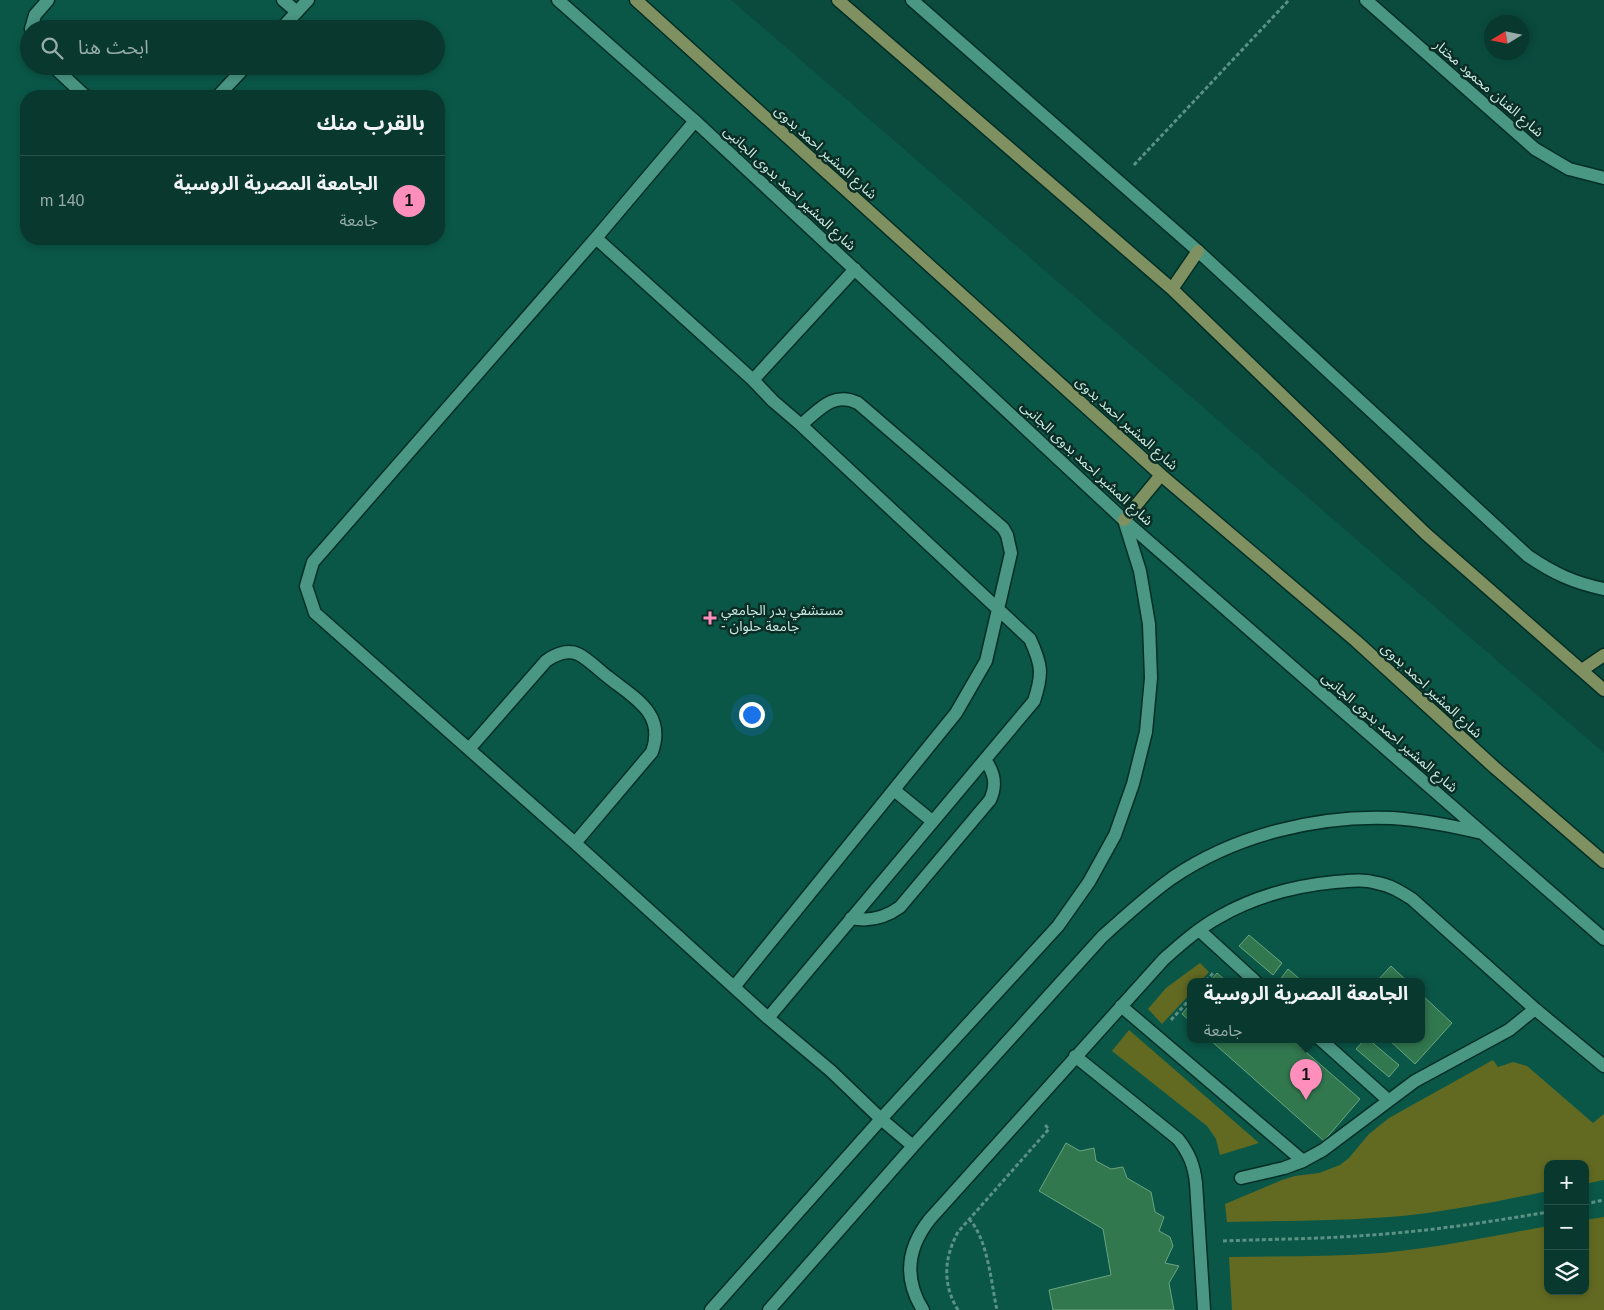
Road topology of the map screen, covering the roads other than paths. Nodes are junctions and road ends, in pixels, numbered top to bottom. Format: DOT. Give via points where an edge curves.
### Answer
graph roads {
  1 [pos="48,0"];
  2 [pos="283,0"];
  3 [pos="308,0"];
  4 [pos="558,0"];
  5 [pos="636,0"];
  6 [pos="838,0"];
  7 [pos="912,0"];
  8 [pos="1366,0"];
  9 [pos="297,12"];
  10 [pos="33,20"];
  11 [pos="290,20"];
  12 [pos="63,75"];
  13 [pos="238,75"];
  14 [pos="79,90"];
  15 [pos="224,90"];
  16 [pos="695,121"];
  17 [pos="1604,178"];
  18 [pos="596,238"];
  19 [pos="1198,252"];
  20 [pos="855,269"];
  21 [pos="1172,289"];
  22 [pos="753,380"];
  23 [pos="801,425"];
  24 [pos="1161,475"];
  25 [pos="1124,520"];
  26 [pos="1604,589"];
  27 [pos="999,608"];
  28 [pos="1604,655"];
  29 [pos="1582,670"];
  30 [pos="1604,690"];
  31 [pos="469,749"];
  32 [pos="985,760"];
  33 [pos="894,790"];
  34 [pos="932,821"];
  35 [pos="1484,834"];
  36 [pos="575,843"];
  37 [pos="1604,862"];
  38 [pos="851,918"];
  39 [pos="1199,930"];
  40 [pos="1604,939"];
  41 [pos="1252,978"];
  42 [pos="734,987"];
  43 [pos="1121,1006"];
  44 [pos="1535,1009"];
  45 [pos="768,1018"];
  46 [pos="1324,1043"];
  47 [pos="1075,1056"];
  48 [pos="1604,1066"];
  49 [pos="1388,1100"];
  50 [pos="881,1118"];
  51 [pos="913,1146"];
  52 [pos="1303,1161"];
  53 [pos="1241,1178"];
  54 [pos="711,1310"];
  55 [pos="769,1310"];
  56 [pos="923,1310"];
  57 [pos="1204,1310"];
  1 -- 10 [label="street"];
  2 -- 9 [label="street"];
  3 -- 9 [label="street"];
  4 -- 16 [label="street, شارع المشير احمد بدوى الجانبى"];
  5 -- 24 [label="street, شارع المشير احمد بدوى"];
  6 -- 21 [label="street"];
  7 -- 19 [label="street"];
  8 -- 17 [label="street, شارع الفنان محمود مختار" via="1535,149 1569,169"];
  9 -- 11 [label="street"];
  12 -- 14 [label="street"];
  13 -- 15 [label="street"];
  16 -- 18 [label="street"];
  16 -- 20 [label="street, شارع المشير احمد بدوى الجانبى"];
  18 -- 22 [label="street"];
  18 -- 31 [label="street" via="312,562 306,586 315,613"];
  19 -- 21 [label="street"];
  19 -- 26 [label="street" via="1528,556 1554,573"];
  20 -- 22 [label="street"];
  20 -- 25 [label="street, شارع المشير احمد بدوى الجانبى"];
  21 -- 29 [label="street" via="1426,534"];
  22 -- 23 [label="street"];
  23 -- 27 [label="street"];
  23 -- 27 [label="street" via="834,400 849,399 858,403 1003,528 1011,553"];
  24 -- 25 [label="street"];
  24 -- 37 [label="street, شارع المشير احمد بدوى" via="1356,641"];
  25 -- 35 [label="street, شارع المشير احمد بدوى الجانبى"];
  25 -- 50 [label="street" via="1140,571 1149,624 1151,678 1146,732 1134,784 1115,835 1089,882 1058,926"];
  27 -- 32 [label="street" via="1030,639 1039,658 1040,680 1034,701"];
  27 -- 33 [label="street" via="986,661 976,681 956,713"];
  28 -- 29 [label="street"];
  29 -- 30 [label="street"];
  31 -- 36 [label="street"];
  31 -- 36 [label="street" via="546,661 561,653 578,654 647,708 656,724 656,743 652,752"];
  32 -- 34 [label="street"];
  32 -- 38 [label="street" via="994,776 990,800 900,907 882,918"];
  33 -- 34 [label="street"];
  33 -- 42 [label="street"];
  34 -- 38 [label="street"];
  35 -- 40 [label="street, شارع المشير احمد بدوى الجانبى"];
  35 -- 51 [label="street" via="1439,823 1392,818 1301,825 1214,855 1173,877 1102,937"];
  36 -- 42 [label="street"];
  38 -- 45 [label="street"];
  39 -- 41 [label="street"];
  39 -- 43 [label="street" via="1164,959"];
  39 -- 44 [label="street" via="1239,906 1284,890 1354,881 1379,883 1412,899"];
  42 -- 45 [label="street"];
  43 -- 47 [label="street"];
  43 -- 52 [label="street"];
  44 -- 48 [label="street"];
  44 -- 49 [label="street" via="1509,1030 1429,1072"];
  45 -- 50 [label="street"];
  46 -- 49 [label="street"];
  47 -- 56 [label="street" via="920,1232 910,1266 916,1300"];
  47 -- 57 [label="street" via="1178,1139 1188,1152 1196,1183"];
  49 -- 52 [label="street" via="1323,1150"];
  50 -- 51 [label="street"];
  50 -- 54 [label="street"];
  51 -- 55 [label="street"];
  52 -- 53 [label="street"];
}
